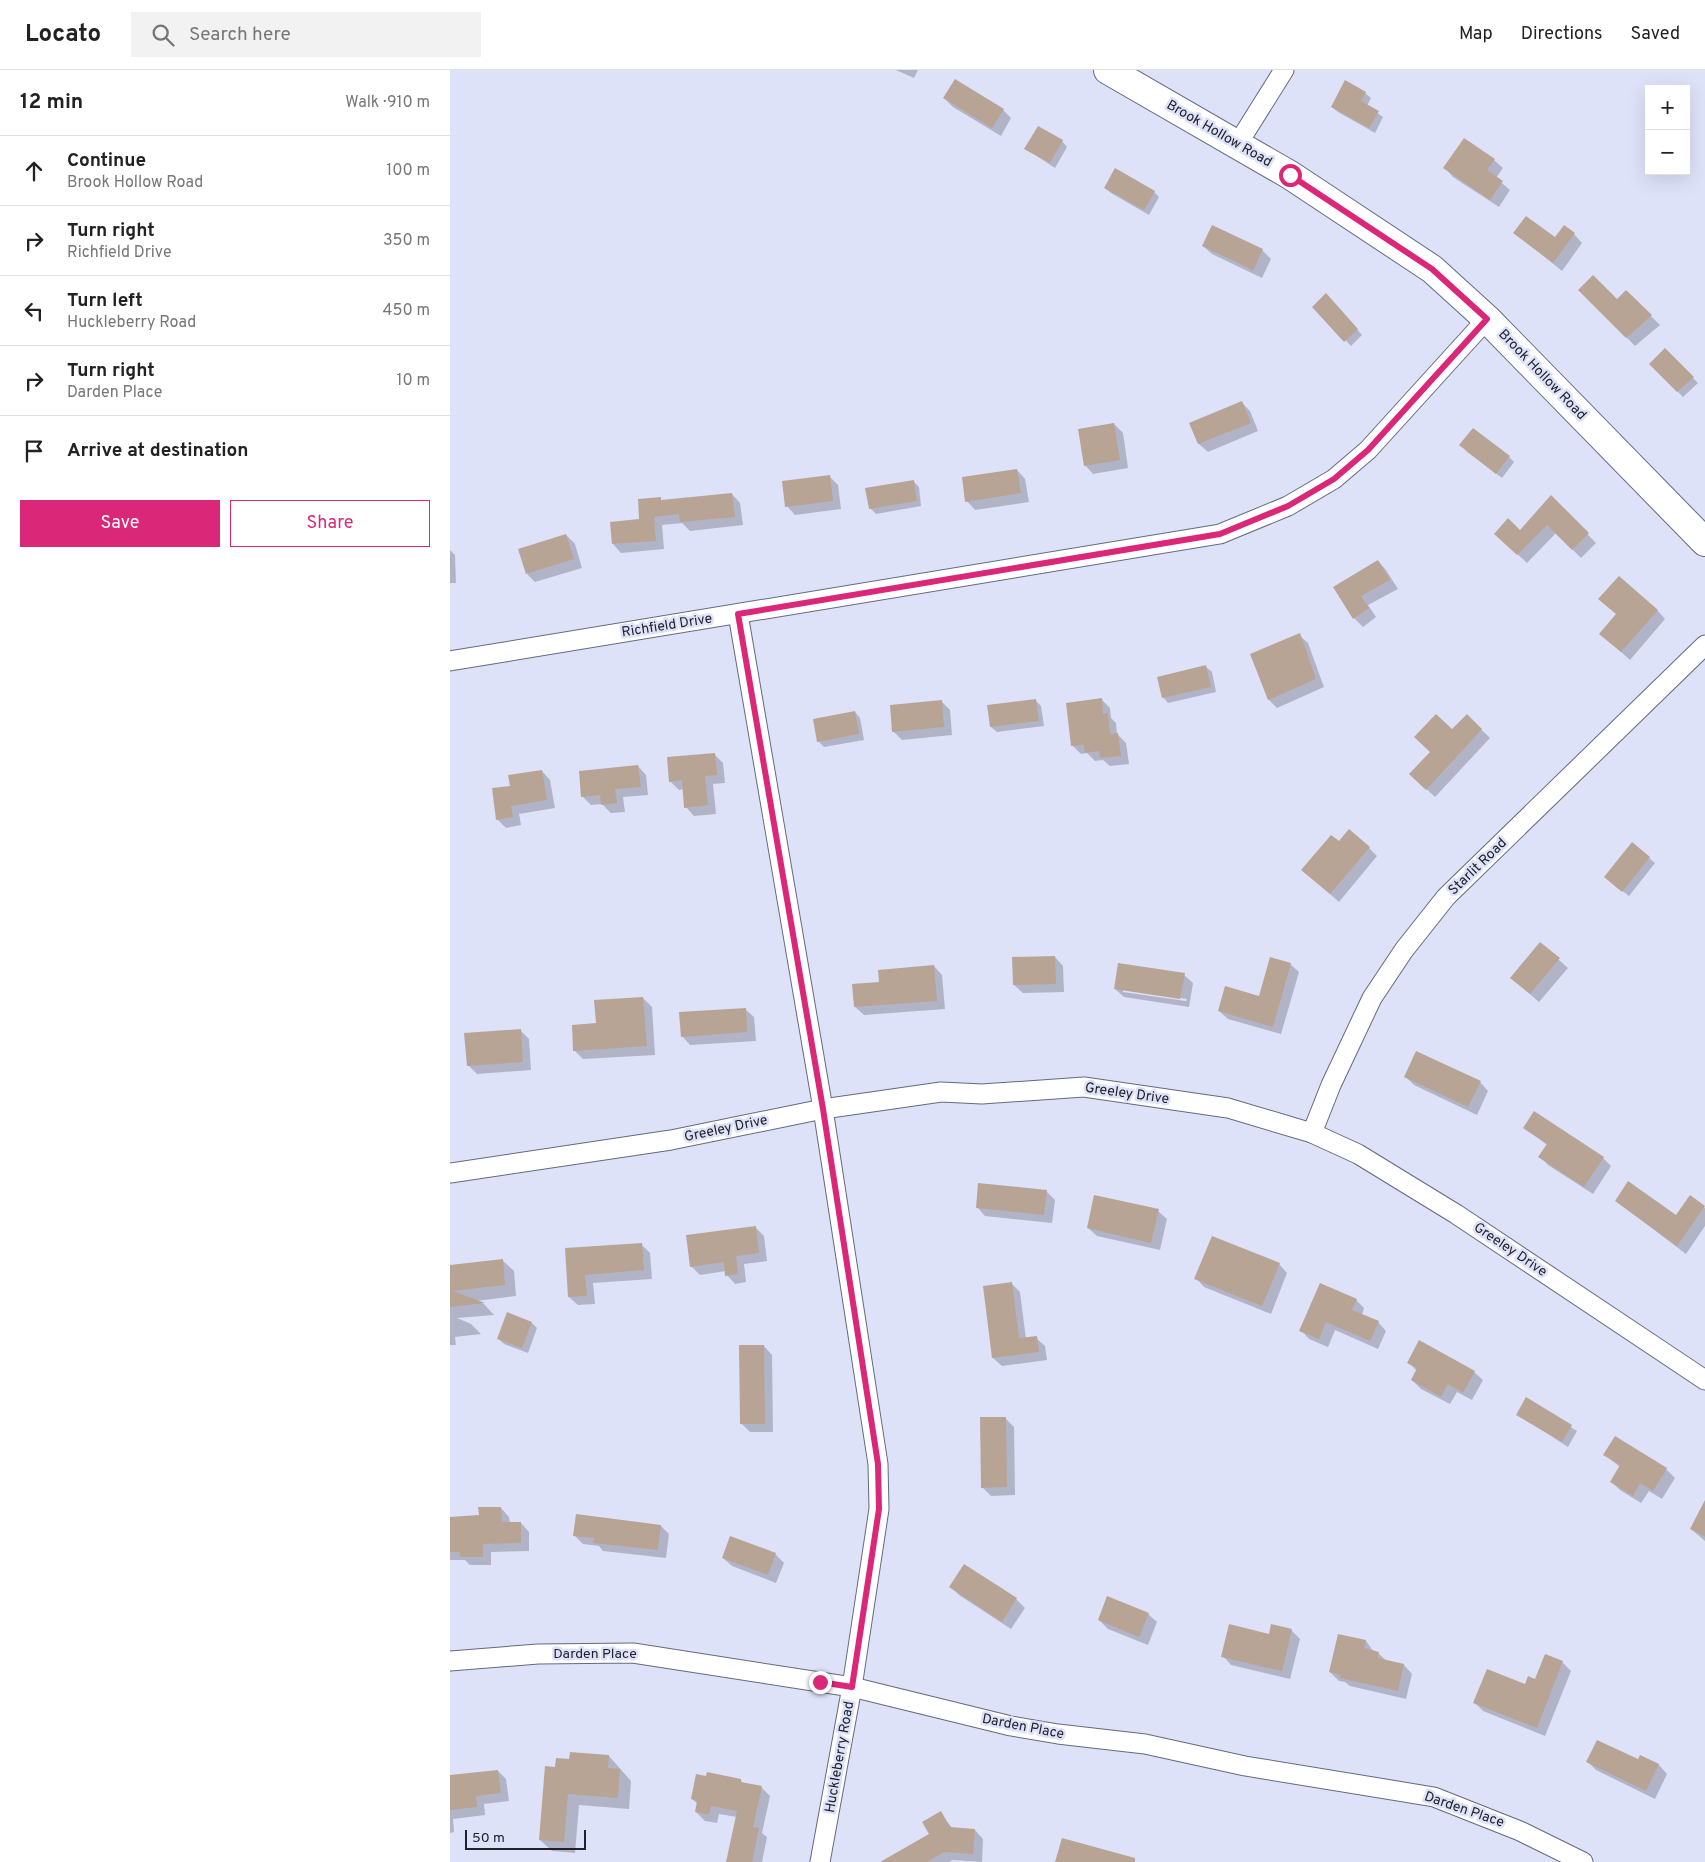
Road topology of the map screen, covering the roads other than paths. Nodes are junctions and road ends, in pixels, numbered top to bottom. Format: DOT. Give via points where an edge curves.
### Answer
graph roads {
  1 [pos="1108,70"];
  2 [pos="1284,70"];
  3 [pos="1237,145"];
  4 [pos="1487,319"];
  5 [pos="1705,542"];
  6 [pos="738,614"];
  7 [pos="1705,645"];
  8 [pos="450,661"];
  9 [pos="823,1109"];
  10 [pos="1312,1133"];
  11 [pos="450,1173"];
  12 [pos="1705,1380"];
  13 [pos="450,1661"];
  14 [pos="852,1687"];
  15 [pos="820,1862"];
  16 [pos="1583,1862"];
  1 -- 3 [label="street, Brook Hollow Road"];
  2 -- 3 [label="street"];
  3 -- 4 [label="street, Brook Hollow Road" via="1290,175 1432,269"];
  4 -- 5 [label="street, Brook Hollow Road"];
  4 -- 6 [label="street, Richfield Drive" via="1368,450 1334,479 1288,506 1220,534"];
  6 -- 8 [label="street, Richfield Drive"];
  6 -- 9 [label="street, Huckleberry Road"];
  7 -- 10 [label="street, Starlit Road" via="1446,897 1404,950 1372,998"];
  9 -- 10 [label="street, Greeley Drive" via="941,1092 982,1094 1084,1087 1228,1108"];
  9 -- 11 [label="street, Greeley Drive" via="672,1140"];
  9 -- 14 [label="street, Huckleberry Road" via="878,1464 879,1509"];
  10 -- 12 [label="street, Greeley Drive" via="1358,1154 1456,1214"];
  13 -- 14 [label="street, Darden Place" via="538,1654 633,1652"];
  14 -- 15 [label="street, Huckleberry Road"];
  14 -- 16 [label="street, Darden Place" via="1011,1726 1145,1744 1245,1766 1434,1797 1520,1831"];
}
